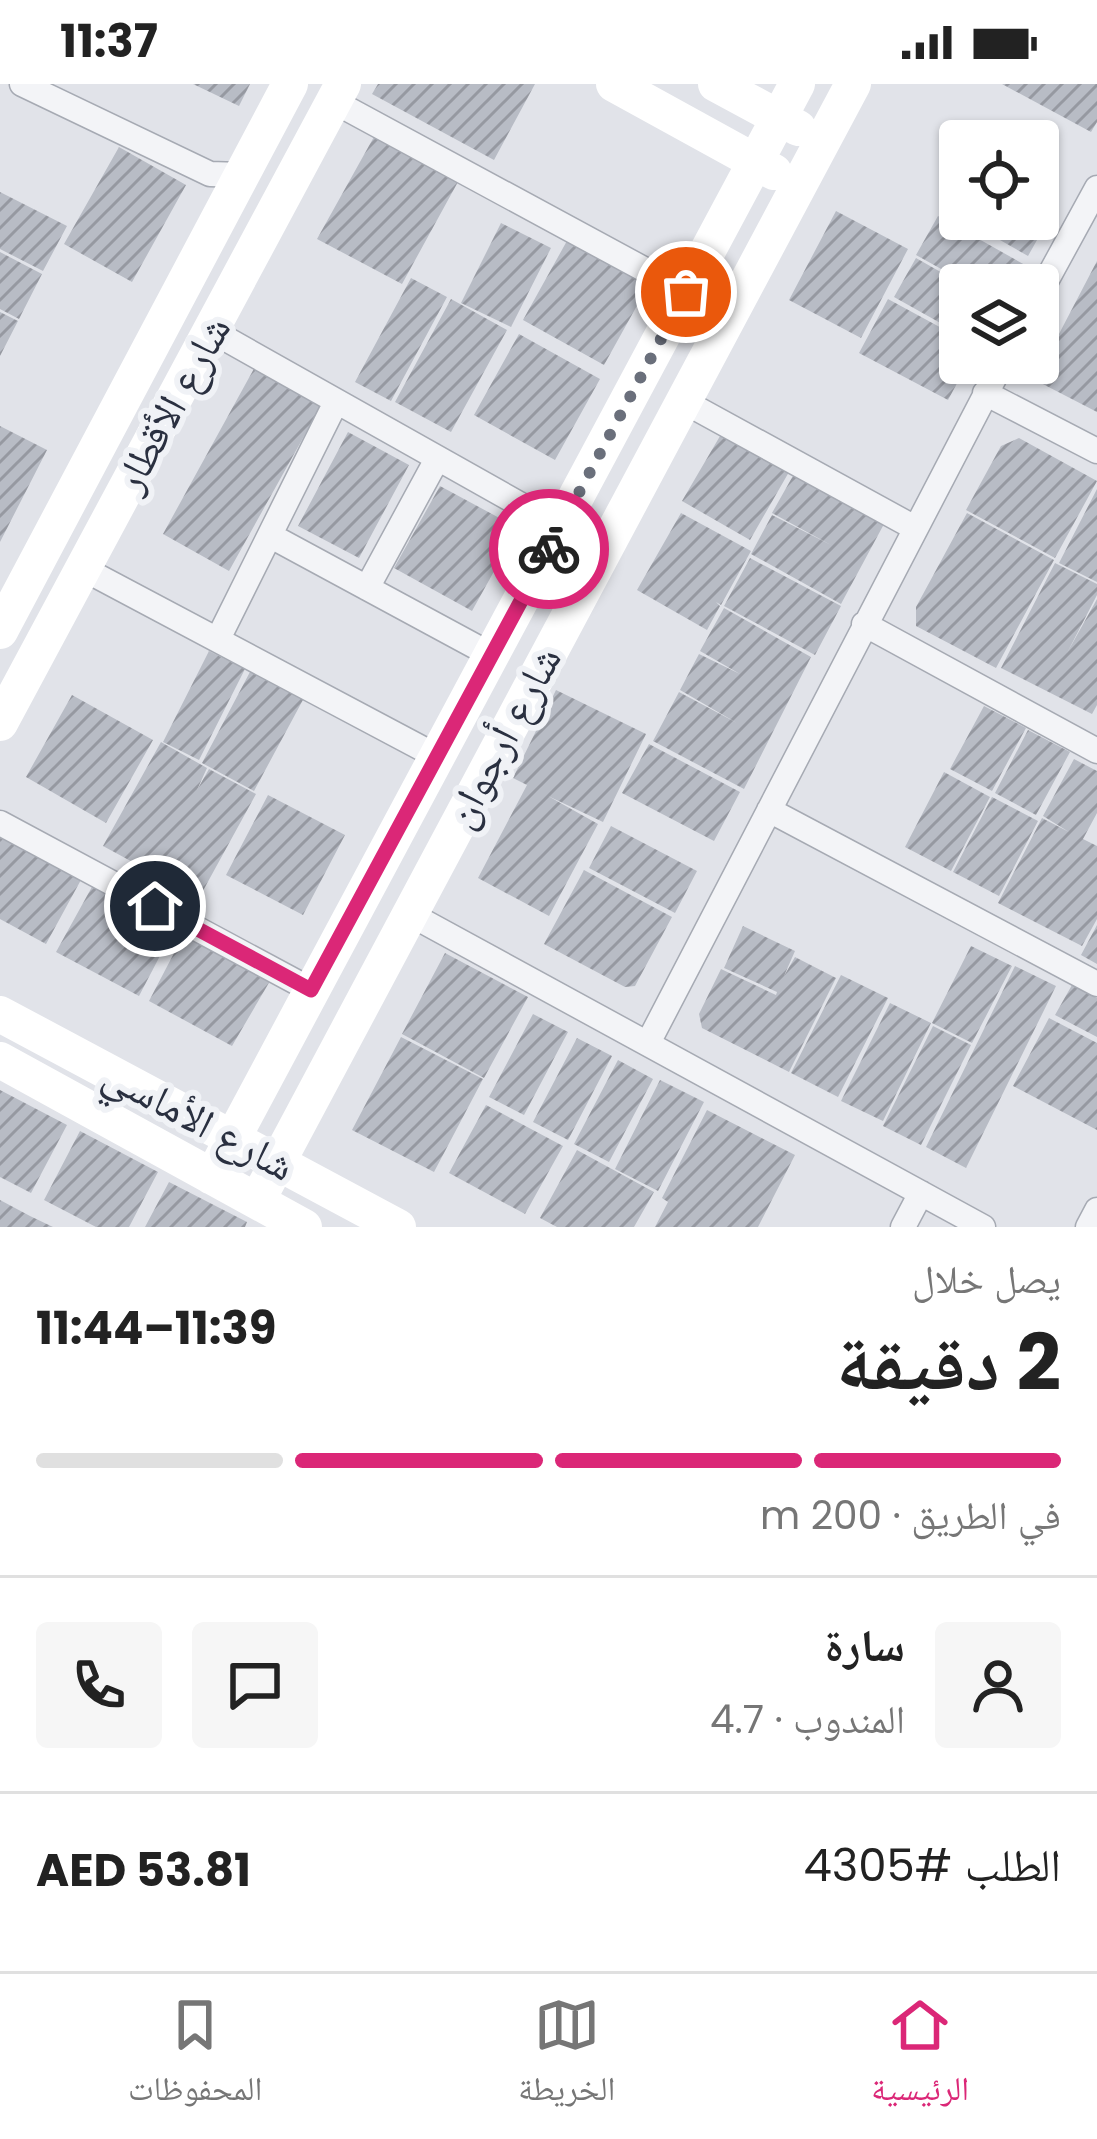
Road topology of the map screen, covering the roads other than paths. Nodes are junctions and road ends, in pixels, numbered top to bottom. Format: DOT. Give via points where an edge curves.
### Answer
graph roads {
  1 [pos="22,84"];
  2 [pos="290,84"];
  3 [pos="614,84"];
  4 [pos="716,84"];
  5 [pos="796,84"];
  6 [pos="853,84"];
  7 [pos="338,93"];
  8 [pos="779,118"];
  9 [pos="823,140"];
  10 [pos="754,161"];
  11 [pos="241,175"];
  12 [pos="799,185"];
  13 [pos="1097,188"];
  14 [pos="1055,264"];
  15 [pos="686,292"];
  16 [pos="212,331"];
  17 [pos="991,384"];
  18 [pos="986,393"];
  19 [pos="683,400"];
  20 [pos="336,402"];
  21 [pos="1097,451"];
  22 [pos="436,460"];
  23 [pos="560,527"];
  24 [pos="915,528"];
  25 [pos="271,536"];
  26 [pos="82,568"];
  27 [pos="367,588"];
  28 [pos="864,624"];
  29 [pos="0,631"];
  30 [pos="218,639"];
  31 [pos="493,656"];
  32 [pos="0,723"];
  33 [pos="1097,751"];
  34 [pos="438,757"];
  35 [pos="769,810"];
  36 [pos="0,823"];
  37 [pos="408,914"];
  38 [pos="1097,984"];
  39 [pos="311,990"];
  40 [pos="0,1014"];
  41 [pos="648,1043"];
  42 [pos="0,1060"];
  43 [pos="239,1127"];
  44 [pos="283,1151"];
  45 [pos="212,1177"];
  46 [pos="921,1193"];
  47 [pos="257,1201"];
  48 [pos="1097,1210"];
  49 [pos="304,1227"];
  50 [pos="398,1227"];
  51 [pos="903,1227"];
  52 [pos="983,1227"];
  53 [pos="1088,1227"];
  1 -- 11 [label="street" via="210,174"];
  2 -- 11 [label="street, شارع الأقطار"];
  3 -- 10 [label="street"];
  4 -- 8 [label="street"];
  5 -- 8 [label="street, شارع أرجوان"];
  6 -- 9 [label="street, شارع أرجوان"];
  7 -- 15 [label="street"];
  7 -- 16 [label="street, شارع الأقطار"];
  8 -- 9 [label="street"];
  8 -- 10 [label="street, شارع أرجوان"];
  9 -- 12 [label="street, شارع أرجوان"];
  10 -- 12 [label="street"];
  10 -- 15 [label="street, شارع أرجوان"];
  11 -- 29 [label="street, شارع الأقطار"];
  12 -- 19 [label="street, شارع أرجوان"];
  13 -- 14 [label="street"];
  15 -- 23 [label="street, شارع أرجوان"];
  16 -- 20 [label="street"];
  16 -- 26 [label="street, شارع الأقطار"];
  17 -- 18 [label="street"];
  18 -- 21 [label="street"];
  18 -- 24 [label="street"];
  19 -- 24 [label="street"];
  19 -- 37 [label="street, شارع أرجوان"];
  20 -- 22 [label="street"];
  20 -- 25 [label="street"];
  22 -- 23 [label="street"];
  22 -- 27 [label="street"];
  23 -- 31 [label="street, شارع أرجوان"];
  24 -- 28 [label="street"];
  25 -- 27 [label="street"];
  25 -- 30 [label="street"];
  26 -- 30 [label="street"];
  26 -- 32 [label="street, شارع الأقطار"];
  27 -- 31 [label="street"];
  28 -- 33 [label="street"];
  28 -- 35 [label="street"];
  30 -- 34 [label="street"];
  31 -- 34 [label="street, شارع أرجوان"];
  34 -- 39 [label="street, شارع أرجوان"];
  35 -- 38 [label="street"];
  35 -- 41 [label="street"];
  36 -- 39 [label="street"];
  37 -- 41 [label="street"];
  37 -- 44 [label="street, شارع أرجوان"];
  39 -- 43 [label="street, شارع أرجوان"];
  40 -- 43 [label="street, شارع الأماسي"];
  41 -- 46 [label="street"];
  42 -- 45 [label="street, شارع الأماسي"];
  43 -- 44 [label="street, شارع الأماسي"];
  43 -- 45 [label="street, شارع أرجوان"];
  44 -- 47 [label="street, شارع أرجوان"];
  44 -- 50 [label="street, شارع الأماسي"];
  45 -- 47 [label="street, شارع الأماسي"];
  46 -- 51 [label="street"];
  46 -- 52 [label="street"];
  47 -- 49 [label="street, شارع الأماسي"];
  48 -- 53 [label="street"];
}
